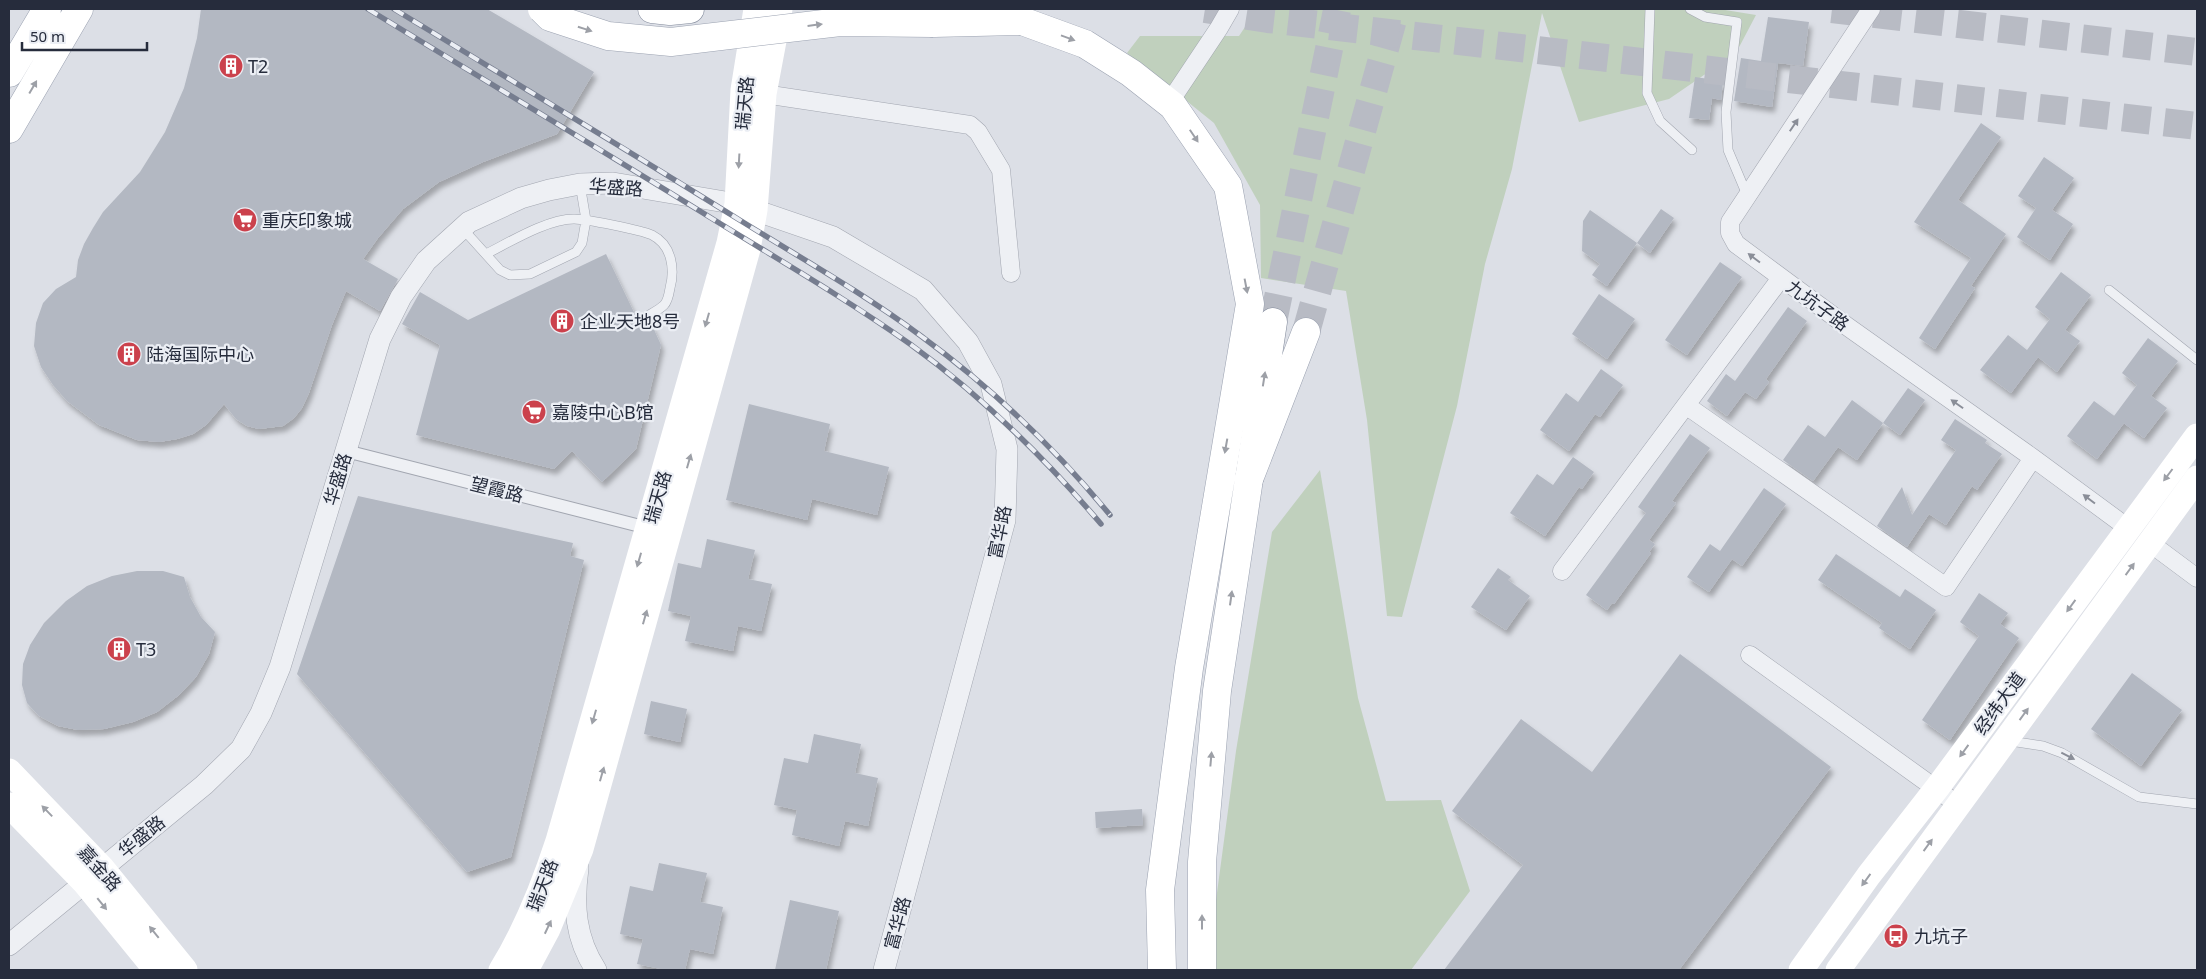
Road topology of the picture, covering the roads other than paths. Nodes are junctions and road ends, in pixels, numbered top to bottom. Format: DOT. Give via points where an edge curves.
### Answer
graph roads {
  1 [pos="47,9"];
  2 [pos="79,9"];
  3 [pos="542,9"];
  4 [pos="652,9"];
  5 [pos="690,9"];
  6 [pos="756,9"];
  7 [pos="780,9"];
  8 [pos="981,9"];
  9 [pos="1230,9"];
  10 [pos="1650,9"];
  11 [pos="1690,9"];
  12 [pos="1872,9"];
  13 [pos="1022,21"];
  14 [pos="9,73"];
  15 [pos="764,94"];
  16 [pos="1169,103"];
  17 [pos="9,129"];
  18 [pos="1692,150"];
  19 [pos="580,184"];
  20 [pos="1747,195"];
  21 [pos="746,207"];
  22 [pos="586,220"];
  23 [pos="463,228"];
  24 [pos="486,254"];
  25 [pos="1011,273"];
  26 [pos="1782,278"];
  27 [pos="2109,290"];
  28 [pos="644,318"];
  29 [pos="1273,322"];
  30 [pos="1306,332"];
  31 [pos="2197,360"];
  32 [pos="1687,406"];
  33 [pos="2197,436"];
  34 [pos="346,451"];
  35 [pos="2033,458"];
  36 [pos="2197,478"];
  37 [pos="1249,479"];
  38 [pos="648,528"];
  39 [pos="2128,528"];
  40 [pos="2150,543"];
  41 [pos="1562,571"];
  42 [pos="2197,578"];
  43 [pos="1750,655"];
  44 [pos="2005,740"];
  45 [pos="9,771"];
  46 [pos="1937,788"];
  47 [pos="1957,804"];
  48 [pos="2197,804"];
  49 [pos="9,805"];
  50 [pos="581,849"];
  51 [pos="93,875"];
  52 [pos="9,945"];
  53 [pos="521,966"];
  54 [pos="156,970"];
  55 [pos="185,970"];
  56 [pos="596,970"];
  57 [pos="884,970"];
  58 [pos="1162,970"];
  59 [pos="1202,970"];
  60 [pos="1802,970"];
  61 [pos="1838,970"];
  1 -- 14 [label="main road"];
  17 -- 2 [label="main road, one-way"];
  3 -- 13 [label="main road, one-way, bridge" via="550,17 608,36 671,42 840,22"];
  4 -- 5 [label="main road"];
  6 -- 21 [label="main road, 瑞天路, one-way" via="743,90"];
  7 -- 15 [label="main road, 瑞天路"];
  8 -- 13 [label="main road"];
  9 -- 16 [label="street"];
  10 -- 18 [label="lane" via="1646,93 1660,121"];
  11 -- 20 [label="lane" via="1705,18 1737,22 1726,112 1728,150"];
  20 -- 12 [label="street, 九坑子路, one-way"];
  13 -- 16 [label="main road, one-way" via="1085,44"];
  15 -- 21 [label="main road, 瑞天路"];
  15 -- 25 [label="street" via="970,125 978,132 1001,170"];
  16 -- 58 [label="main road, one-way" via="1228,186 1250,304 1189,668 1161,880"];
  19 -- 21 [label="street, 华盛路" via="613,183"];
  19 -- 22 [label="lane"];
  19 -- 23 [label="street, 华盛路" via="521,198 469,222"];
  26 -- 20 [label="street, 九坑子路, one-way" via="1736,244 1730,233 1730,222"];
  21 -- 38 [label="main road, 瑞天路, one-way" via="726,253"];
  50 -- 21 [label="main road, 瑞天路, one-way" via="748,249"];
  21 -- 57 [label="street, 富华路" via="833,237 922,290 968,342 991,384 1007,449 1005,520"];
  22 -- 24 [label="lane" via="573,218 548,224"];
  22 -- 24 [label="lane" via="582,243 576,252 530,274 510,275 500,270"];
  22 -- 28 [label="lane" via="651,234 666,248 673,266 667,300"];
  23 -- 24 [label="lane"];
  23 -- 34 [label="street, 华盛路" via="426,260 401,297 380,339"];
  26 -- 32 [label="street"];
  35 -- 26 [label="street, 九坑子路, one-way"];
  27 -- 31 [label="lane"];
  37 -- 29 [label="main road, one-way"];
  30 -- 37 [label="main road"];
  32 -- 35 [label="street" via="1946,588"];
  32 -- 41 [label="street"];
  33 -- 39 [label="main road, 经纬大道, one-way"];
  34 -- 38 [label="street, 望霞路"];
  34 -- 51 [label="street, 华盛路" via="280,667 261,713 241,749 204,785"];
  39 -- 35 [label="street, 九坑子路, one-way"];
  36 -- 40 [label="main road, 经纬大道"];
  59 -- 37 [label="main road, one-way" via="1202,862 1217,691"];
  38 -- 53 [label="main road, 瑞天路, one-way" via="558,841 530,916"];
  39 -- 46 [label="main road, 经纬大道, one-way"];
  40 -- 42 [label="street"];
  44 -- 40 [label="main road, 经纬大道, one-way"];
  43 -- 46 [label="street"];
  44 -- 47 [label="main road, 经纬大道"];
  44 -- 48 [label="lane, one-way" via="2043,746 2062,753 2139,797"];
  51 -- 45 [label="main road, 嘉金路, one-way"];
  46 -- 47 [label="street"];
  46 -- 60 [label="main road, 经纬大道, one-way" via="1869,875"];
  61 -- 47 [label="main road, 经纬大道, one-way"];
  49 -- 51 [label="main road, 嘉金路"];
  53 -- 50 [label="main road, 瑞天路, one-way" via="548,928"];
  50 -- 56 [label="street" via="575,910 584,949"];
  51 -- 52 [label="street, 华盛路"];
  51 -- 54 [label="main road, 嘉金路, one-way"];
  55 -- 51 [label="main road, 嘉金路, one-way"];
}
